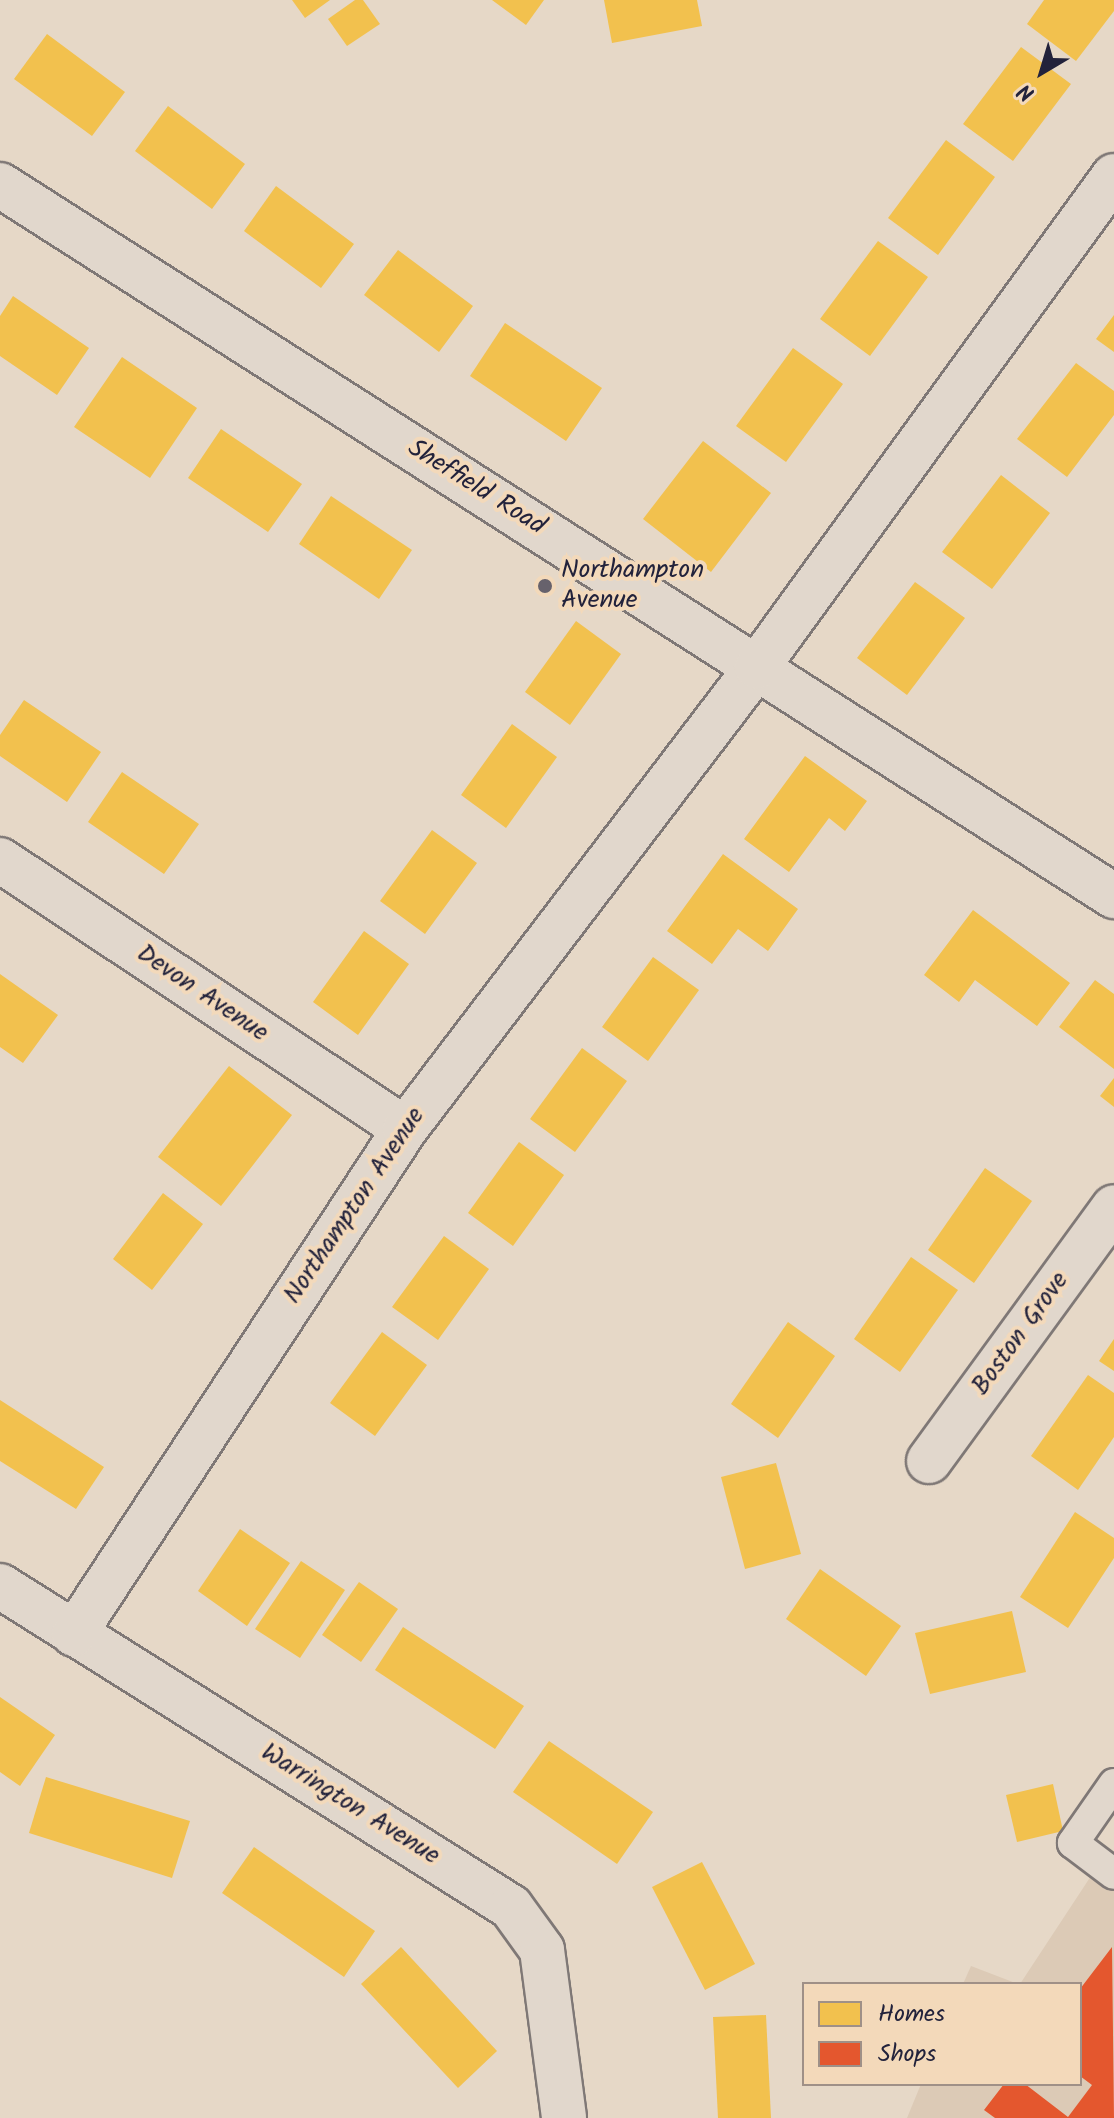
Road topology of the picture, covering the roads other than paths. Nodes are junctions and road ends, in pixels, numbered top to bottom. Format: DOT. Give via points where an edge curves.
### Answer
graph roads {
  1 [pos="1114,176"];
  2 [pos="0,185"];
  3 [pos="757,667"];
  4 [pos="0,860"];
  5 [pos="1114,896"];
  6 [pos="405,1129"];
  7 [pos="1114,1207"];
  8 [pos="929,1461"];
  9 [pos="0,1586"];
  10 [pos="74,1634"];
  11 [pos="1114,1784"];
  12 [pos="1114,1874"];
  13 [pos="564,2118"];
  1 -- 3 [label="street, Northampton Avenue"];
  2 -- 3 [label="street, Sheffield Road"];
  3 -- 5 [label="street, Sheffield Road"];
  3 -- 6 [label="street, Northampton Avenue"];
  4 -- 6 [label="street, Devon Avenue"];
  6 -- 10 [label="street, Northampton Avenue"];
  7 -- 8 [label="street, Boston Grove"];
  9 -- 10 [label="street, Warrington Avenue"];
  10 -- 13 [label="street, Warrington Avenue" via="511,1907 542,1950"];
  11 -- 12 [label="lane" via="1073,1843"];
}
